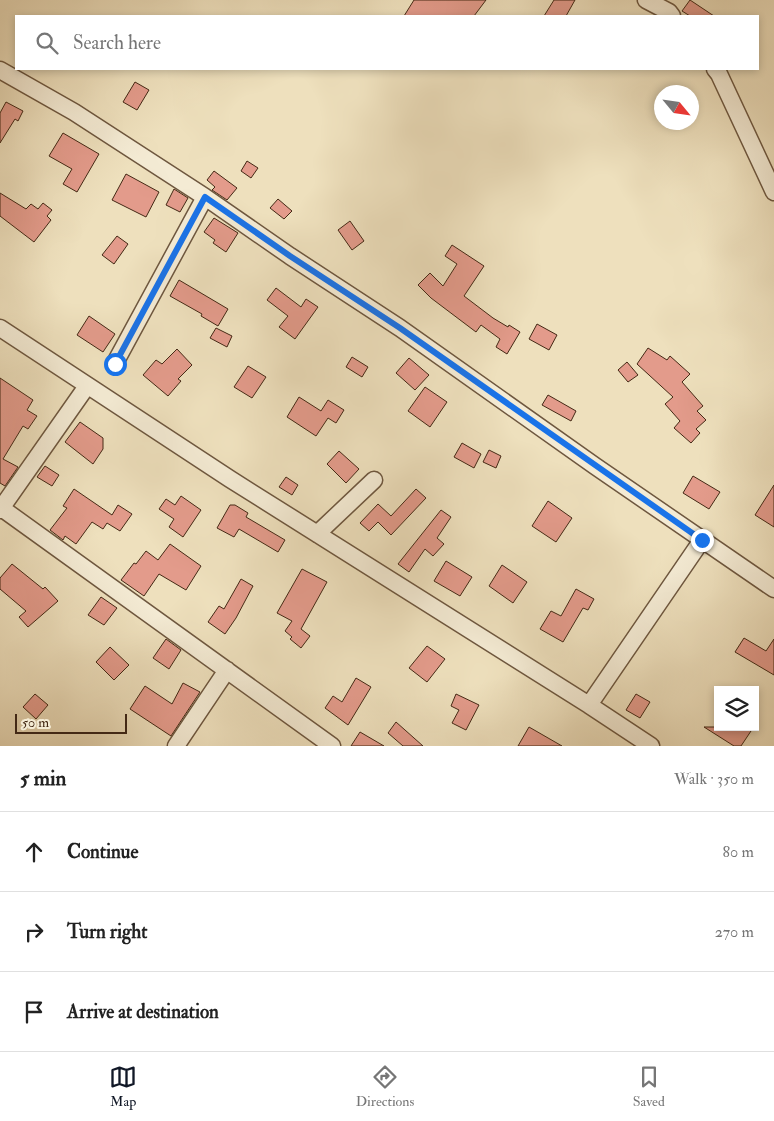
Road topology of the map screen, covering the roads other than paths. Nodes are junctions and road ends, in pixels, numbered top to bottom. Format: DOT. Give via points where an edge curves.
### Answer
graph roads {
  1 [pos="646,0"];
  2 [pos="671,15"];
  3 [pos="0,70"];
  4 [pos="716,70"];
  5 [pos="774,192"];
  6 [pos="205,197"];
  7 [pos="0,328"];
  8 [pos="115,364"];
  9 [pos="87,386"];
  10 [pos="374,480"];
  11 [pos="0,508"];
  12 [pos="317,534"];
  13 [pos="702,540"];
  14 [pos="774,589"];
  15 [pos="226,670"];
  16 [pos="589,705"];
  17 [pos="176,746"];
  18 [pos="332,746"];
  19 [pos="651,746"];
  1 -- 2 [label="street"];
  3 -- 6 [label="street" via="74,112"];
  4 -- 5 [label="street"];
  6 -- 8 [label="street"];
  6 -- 13 [label="street" via="400,328"];
  7 -- 9 [label="street"];
  9 -- 11 [label="street"];
  9 -- 12 [label="street"];
  10 -- 12 [label="street"];
  11 -- 15 [label="street"];
  12 -- 16 [label="street"];
  13 -- 14 [label="street"];
  13 -- 16 [label="street"];
  15 -- 17 [label="street"];
  15 -- 18 [label="street"];
  16 -- 19 [label="street"];
}
